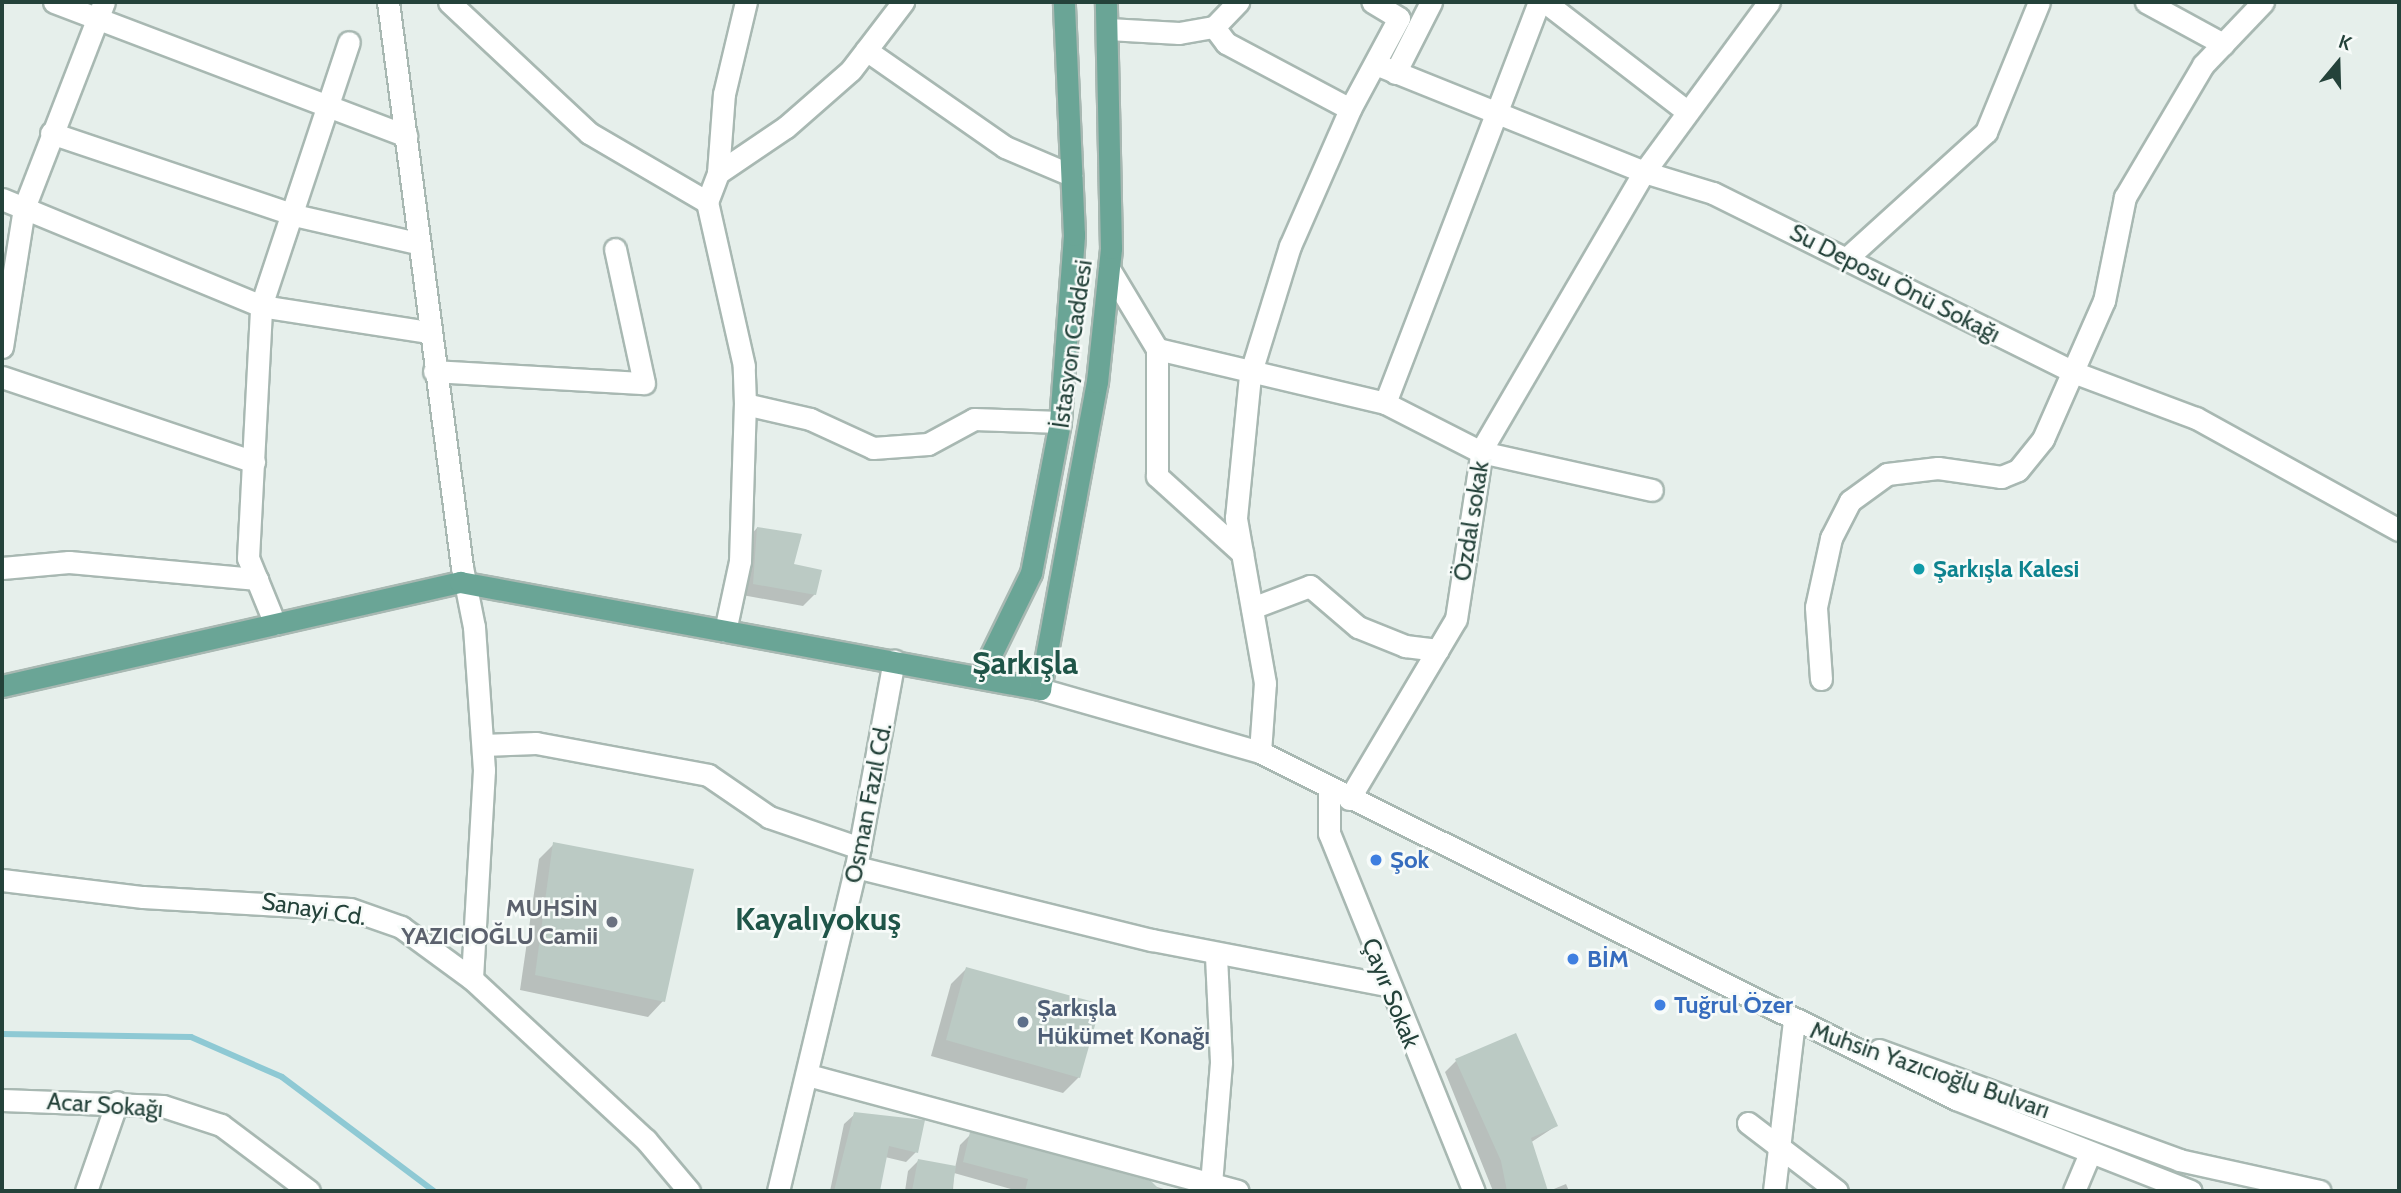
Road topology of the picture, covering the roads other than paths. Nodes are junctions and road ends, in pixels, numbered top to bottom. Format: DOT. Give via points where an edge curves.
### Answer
graph roads {
  1 [pos="54,2"];
  2 [pos="388,2"];
  3 [pos="449,2"];
  4 [pos="746,2"];
  5 [pos="903,2"];
  6 [pos="1064,2"];
  7 [pos="1106,2"];
  8 [pos="1238,2"];
  9 [pos="1372,2"];
  10 [pos="1431,2"];
  11 [pos="1539,2"];
  12 [pos="1545,2"];
  13 [pos="1769,2"];
  14 [pos="2039,2"];
  15 [pos="2146,2"];
  16 [pos="2263,2"];
  17 [pos="100,11"];
  18 [pos="1214,27"];
  19 [pos="1108,29"];
  20 [pos="349,42"];
  21 [pos="2222,44"];
  22 [pos="866,50"];
  23 [pos="1386,69"];
  24 [pos="329,109"];
  25 [pos="1350,109"];
  26 [pos="1494,109"];
  27 [pos="1688,112"];
  28 [pos="51,133"];
  29 [pos="406,136"];
  30 [pos="1644,172"];
  31 [pos="718,173"];
  32 [pos="1071,175"];
  33 [pos="2,199"];
  34 [pos="707,202"];
  35 [pos="24,208"];
  36 [pos="294,215"];
  37 [pos="417,243"];
  38 [pos="615,249"];
  39 [pos="1847,258"];
  40 [pos="1109,269"];
  41 [pos="261,306"];
  42 [pos="429,332"];
  43 [pos="2,348"];
  44 [pos="1157,349"];
  45 [pos="434,371"];
  46 [pos="2076,373"];
  47 [pos="1250,374"];
  48 [pos="2,377"];
  49 [pos="1385,403"];
  50 [pos="745,404"];
  51 [pos="1060,422"];
  52 [pos="1482,452"];
  53 [pos="254,461"];
  54 [pos="1652,490"];
  55 [pos="2399,530"];
  56 [pos="1242,553"];
  57 [pos="2,568"];
  58 [pos="464,575"];
  59 [pos="257,579"];
  60 [pos="1252,608"];
  61 [pos="275,624"];
  62 [pos="725,631"];
  63 [pos="1438,649"];
  64 [pos="894,660"];
  65 [pos="981,675"];
  66 [pos="1821,680"];
  67 [pos="2,686"];
  68 [pos="1040,689"];
  69 [pos="483,745"];
  70 [pos="1260,752"];
  71 [pos="1329,789"];
  72 [pos="1349,799"];
  73 [pos="858,857"];
  74 [pos="2,880"];
  75 [pos="1216,954"];
  76 [pos="472,979"];
  77 [pos="1385,985"];
  78 [pos="1794,1022"];
  79 [pos="808,1076"];
  80 [pos="2,1100"];
  81 [pos="117,1102"];
  82 [pos="1748,1122"];
  83 [pos="1778,1148"];
  84 [pos="2090,1153"];
  85 [pos="290,1184"];
  86 [pos="1210,1184"];
  87 [pos="86,1191"];
  88 [pos="309,1191"];
  89 [pos="690,1191"];
  90 [pos="778,1191"];
  91 [pos="1238,1191"];
  92 [pos="1474,1191"];
  93 [pos="1774,1191"];
  94 [pos="1836,1191"];
  95 [pos="2074,1191"];
  96 [pos="2191,1191"];
  97 [pos="2320,1191"];
  1 -- 17 [label="street"];
  2 -- 29 [label="street"];
  3 -- 34 [label="street" via="589,133"];
  4 -- 31 [label="street" via="724,94"];
  5 -- 22 [label="street"];
  6 -- 32 [label="main road, İstasyon Caddesi"];
  7 -- 19 [label="main road, İstasyon Caddesi"];
  8 -- 18 [label="street"];
  9 -- 23 [label="street" via="1399,18"];
  10 -- 23 [label="street"];
  11 -- 26 [label="street"];
  12 -- 27 [label="street"];
  13 -- 27 [label="street, Özdal sokak"];
  14 -- 39 [label="street" via="1986,132"];
  15 -- 21 [label="street"];
  16 -- 21 [label="street"];
  17 -- 24 [label="street"];
  17 -- 28 [label="street"];
  18 -- 19 [label="street" via="1179,33"];
  18 -- 25 [label="street" via="1227,43"];
  19 -- 40 [label="main road, İstasyon Caddesi"];
  20 -- 24 [label="street"];
  21 -- 46 [label="street" via="2203,65 2125,197 2104,301"];
  22 -- 31 [label="street" via="786,127"];
  22 -- 32 [label="street" via="1004,146"];
  23 -- 25 [label="street"];
  23 -- 26 [label="street, Su Deposu Önü Sokağı"];
  24 -- 29 [label="street"];
  24 -- 36 [label="street"];
  25 -- 47 [label="street" via="1290,246"];
  26 -- 30 [label="street, Su Deposu Önü Sokağı"];
  26 -- 49 [label="street"];
  27 -- 30 [label="street, Özdal sokak"];
  28 -- 35 [label="street"];
  28 -- 36 [label="street"];
  29 -- 37 [label="street"];
  30 -- 39 [label="street, Su Deposu Önü Sokağı" via="1713,193"];
  30 -- 52 [label="street, Özdal sokak"];
  31 -- 34 [label="street"];
  32 -- 51 [label="main road, İstasyon Caddesi" via="1074,235"];
  33 -- 35 [label="street"];
  34 -- 50 [label="street" via="744,366"];
  35 -- 41 [label="street"];
  35 -- 43 [label="street"];
  36 -- 37 [label="street"];
  36 -- 41 [label="street"];
  37 -- 42 [label="street"];
  38 -- 45 [label="street" via="644,383"];
  39 -- 46 [label="street, Su Deposu Önü Sokağı"];
  40 -- 44 [label="street"];
  40 -- 68 [label="main road, İstasyon Caddesi" via="1097,382"];
  41 -- 42 [label="street"];
  41 -- 53 [label="street"];
  42 -- 45 [label="street"];
  44 -- 47 [label="street"];
  44 -- 56 [label="street" via="1157,477"];
  45 -- 58 [label="street"];
  46 -- 55 [label="street, Su Deposu Önü Sokağı" via="2196,418"];
  46 -- 66 [label="street" via="2043,439 2018,470 2001,477 1938,468 1887,474 1850,500 1831,538 1816,607"];
  47 -- 49 [label="street"];
  47 -- 56 [label="street" via="1236,518"];
  48 -- 53 [label="street"];
  49 -- 52 [label="street"];
  50 -- 51 [label="street" via="810,419 873,448 929,444 974,419"];
  50 -- 62 [label="street" via="740,561"];
  51 -- 65 [label="main road, İstasyon Caddesi" via="1031,573"];
  52 -- 54 [label="street"];
  52 -- 63 [label="street, Özdal sokak" via="1456,619"];
  53 -- 59 [label="street" via="248,558"];
  56 -- 60 [label="street"];
  57 -- 59 [label="street" via="69,562"];
  58 -- 61 [label="main road"];
  58 -- 62 [label="main road"];
  58 -- 69 [label="street"];
  59 -- 61 [label="street"];
  60 -- 63 [label="street" via="1310,586 1357,627 1405,646"];
  60 -- 70 [label="street" via="1265,683"];
  61 -- 67 [label="main road"];
  62 -- 64 [label="main road"];
  63 -- 72 [label="street, Özdal sokak"];
  64 -- 65 [label="main road"];
  64 -- 73 [label="street, Osman Fazıl Cd."];
  65 -- 68 [label="main road"];
  68 -- 70 [label="street"];
  69 -- 73 [label="street" via="536,743 708,775 769,817"];
  69 -- 76 [label="street"];
  70 -- 71 [label="street"];
  71 -- 72 [label="street"];
  71 -- 77 [label="street, Çayır Sokak" via="1329,833"];
  72 -- 78 [label="street"];
  73 -- 75 [label="street"];
  73 -- 79 [label="street, Osman Fazıl Cd."];
  74 -- 76 [label="street, Sanayi Cd." via="143,897 349,909 401,927"];
  75 -- 77 [label="street"];
  75 -- 86 [label="street" via="1221,1062"];
  76 -- 89 [label="street, Sanayi Cd." via="646,1140"];
  77 -- 92 [label="street, Çayır Sokak"];
  78 -- 83 [label="street"];
  78 -- 84 [label="street, Muhsin Yazıcıoğlu Bulvarı" via="1956,1099"];
  78 -- 97 [label="street, Muhsin Yazıcıoğlu Bulvarı" via="2179,1160"];
  79 -- 86 [label="street"];
  79 -- 90 [label="street, Osman Fazıl Cd."];
  80 -- 81 [label="street, Acar Sokağı"];
  81 -- 85 [label="street, Acar Sokağı" via="163,1106 221,1125"];
  81 -- 87 [label="street"];
  82 -- 83 [label="street"];
  83 -- 93 [label="street"];
  83 -- 94 [label="street"];
  84 -- 95 [label="street"];
  84 -- 96 [label="street, Muhsin Yazıcıoğlu Bulvarı"];
  85 -- 88 [label="street, Acar Sokağı"];
  86 -- 91 [label="street"];
}
